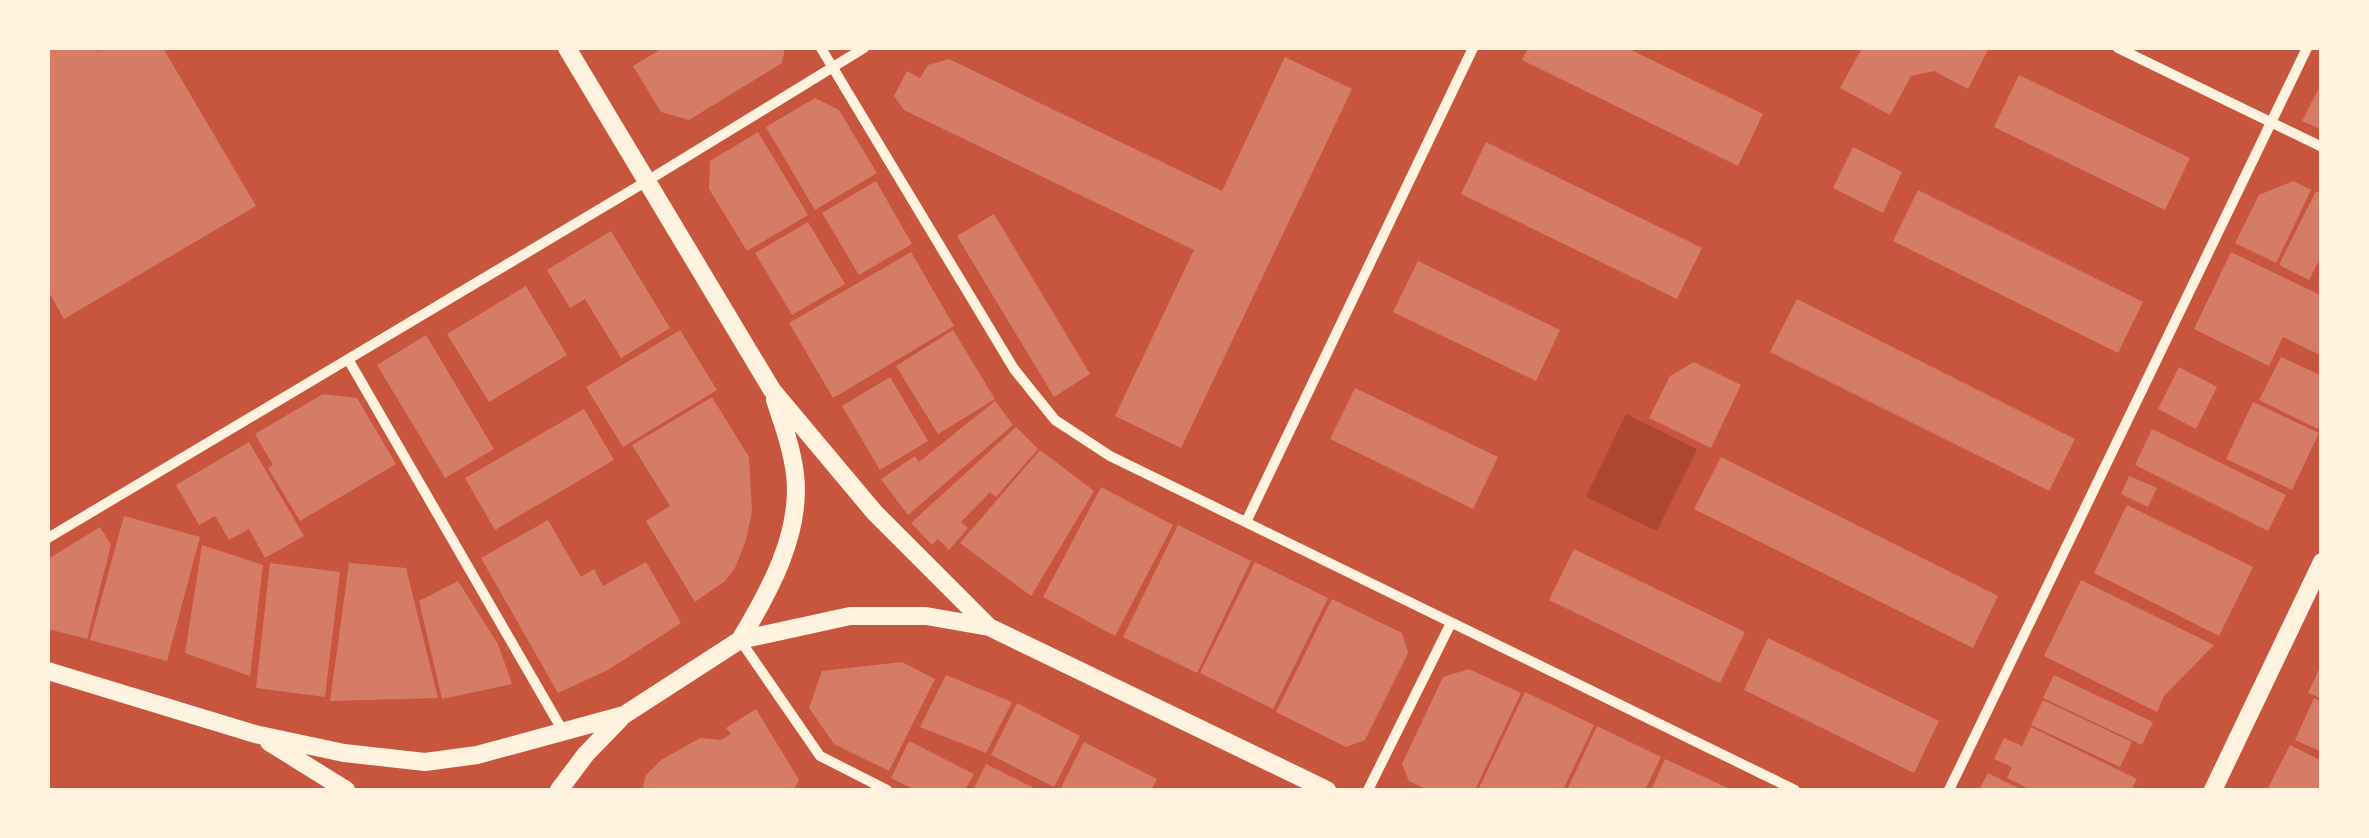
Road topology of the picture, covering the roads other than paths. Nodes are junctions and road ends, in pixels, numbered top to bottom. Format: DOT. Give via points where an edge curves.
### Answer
graph roads {
  1 [pos="567,48"];
  2 [pos="820,48"];
  3 [pos="864,48"];
  4 [pos="1473,48"];
  5 [pos="2118,48"];
  6 [pos="2307,48"];
  7 [pos="832,67"];
  8 [pos="2272,122"];
  9 [pos="2322,147"];
  10 [pos="647,181"];
  11 [pos="348,359"];
  12 [pos="772,390"];
  13 [pos="1246,522"];
  14 [pos="48,538"];
  15 [pos="2322,562"];
  16 [pos="1451,622"];
  17 [pos="989,627"];
  18 [pos="740,640"];
  19 [pos="48,671"];
  20 [pos="624,715"];
  21 [pos="564,732"];
  22 [pos="256,734"];
  23 [pos="346,790"];
  24 [pos="558,790"];
  25 [pos="888,790"];
  26 [pos="1327,790"];
  27 [pos="1368,790"];
  28 [pos="1795,790"];
  29 [pos="1948,790"];
  30 [pos="2213,790"];
  1 -- 10 [label="street"];
  2 -- 7 [label="street"];
  3 -- 7 [label="street"];
  4 -- 13 [label="street"];
  5 -- 8 [label="street"];
  6 -- 8 [label="street"];
  7 -- 10 [label="street"];
  7 -- 13 [label="street" via="1014,369 1055,420 1110,456"];
  8 -- 9 [label="street"];
  8 -- 29 [label="street"];
  10 -- 11 [label="street"];
  10 -- 12 [label="street"];
  11 -- 14 [label="street"];
  11 -- 21 [label="street"];
  12 -- 17 [label="street" via="886,525"];
  12 -- 18 [label="street" via="795,472 794,518 776,572"];
  13 -- 16 [label="street"];
  15 -- 30 [label="street"];
  16 -- 27 [label="street"];
  16 -- 28 [label="street"];
  17 -- 18 [label="street" via="882,614 820,620"];
  17 -- 26 [label="street"];
  18 -- 20 [label="street"];
  18 -- 25 [label="street" via="820,756"];
  19 -- 22 [label="street"];
  20 -- 21 [label="street"];
  20 -- 24 [label="street"];
  21 -- 22 [label="street" via="425,762"];
  22 -- 23 [label="street"];
}
